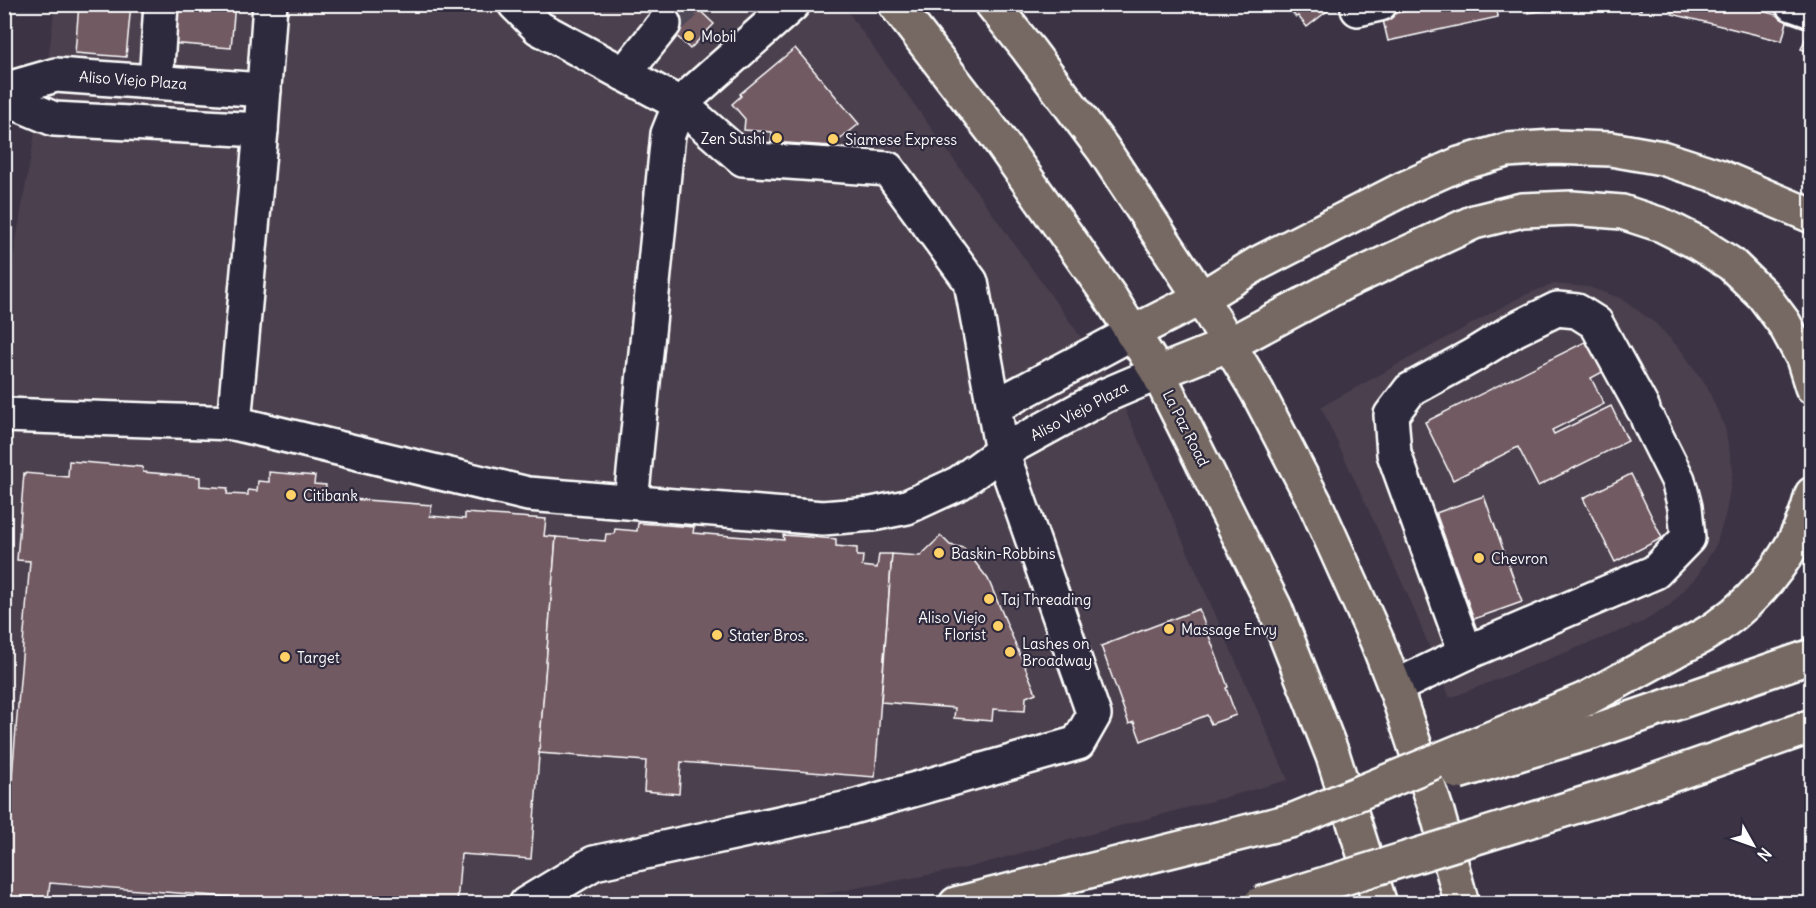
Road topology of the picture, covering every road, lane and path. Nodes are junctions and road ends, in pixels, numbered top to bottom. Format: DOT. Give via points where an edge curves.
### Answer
graph roads {
  1 [pos="161,4"];
  2 [pos="270,4"];
  3 [pos="515,4"];
  4 [pos="895,4"];
  5 [pos="992,4"];
  6 [pos="1792,4"];
  7 [pos="774,10"];
  8 [pos="1812,11"];
  9 [pos="664,24"];
  10 [pos="624,74"];
  11 [pos="156,82"];
  12 [pos="4,90"];
  13 [pos="264,90"];
  14 [pos="4,98"];
  15 [pos="680,104"];
  16 [pos="261,130"];
  17 [pos="1812,216"];
  18 [pos="1202,298"];
  19 [pos="1132,333"];
  20 [pos="1230,344"];
  21 [pos="1158,373"];
  22 [pos="1812,387"];
  23 [pos="994,407"];
  24 [pos="4,415"];
  25 [pos="234,423"];
  26 [pos="1002,452"];
  27 [pos="1812,494"];
  28 [pos="631,502"];
  29 [pos="1466,653"];
  30 [pos="1812,656"];
  31 [pos="1395,687"];
  32 [pos="1812,726"];
  33 [pos="1294,820"];
  34 [pos="526,903"];
  35 [pos="956,903"];
  36 [pos="1260,903"];
  37 [pos="1380,903"];
  38 [pos="1462,903"];
  1 -- 11 [label="street"];
  2 -- 13 [label="street"];
  3 -- 10 [label="street" via="539,28"];
  4 -- 19 [label="main road, La Paz Road" via="995,134"];
  5 -- 18 [label="main road" via="1103,149"];
  6 -- 8 [label="street"];
  7 -- 15 [label="street"];
  9 -- 10 [label="street"];
  10 -- 15 [label="street"];
  11 -- 12 [label="street, Aliso Viejo Plaza" via="56,75"];
  11 -- 13 [label="street, Aliso Viejo Plaza"];
  13 -- 16 [label="street"];
  14 -- 16 [label="street" via="54,119"];
  15 -- 23 [label="street" via="743,159 888,169 971,282"];
  15 -- 28 [label="street" via="668,134"];
  16 -- 25 [label="street"];
  17 -- 18 [label="main road" via="1718,176 1662,158 1611,149 1507,150 1460,164 1405,188 1257,264"];
  18 -- 19 [label="main road"];
  18 -- 20 [label="main road"];
  19 -- 21 [label="main road, La Paz Road"];
  19 -- 23 [label="street"];
  20 -- 21 [label="main road"];
  20 -- 22 [label="main road" via="1345,282 1474,222 1522,210 1572,208 1622,212 1662,225 1731,264 1763,295 1784,323 1803,358"];
  20 -- 31 [label="main road" via="1315,503"];
  21 -- 26 [label="street, Aliso Viejo Plaza" via="1104,396"];
  21 -- 37 [label="main road, La Paz Road" via="1275,608 1333,756"];
  23 -- 26 [label="street"];
  24 -- 25 [label="street, Aliso Viejo Plaza"];
  25 -- 28 [label="street, Aliso Viejo Plaza" via="528,494"];
  26 -- 28 [label="street, Aliso Viejo Plaza" via="959,483 907,507 872,514 823,518"];
  26 -- 34 [label="street" via="1094,715 1078,743 849,808 594,863"];
  27 -- 33 [label="main road, bridge" via="1791,547 1768,580 1717,627 1586,699"];
  29 -- 29 [label="street" via="1394,454 1391,415 1410,390 1514,330 1557,309 1577,311 1596,323 1678,480 1688,538 1654,572"];
  29 -- 31 [label="street"];
  30 -- 33 [label="main road, bridge" via="1592,732"];
  31 -- 38 [label="main road" via="1437,812"];
  32 -- 36 [label="main road, bridge" via="1622,792"];
  33 -- 35 [label="main road"];
}
